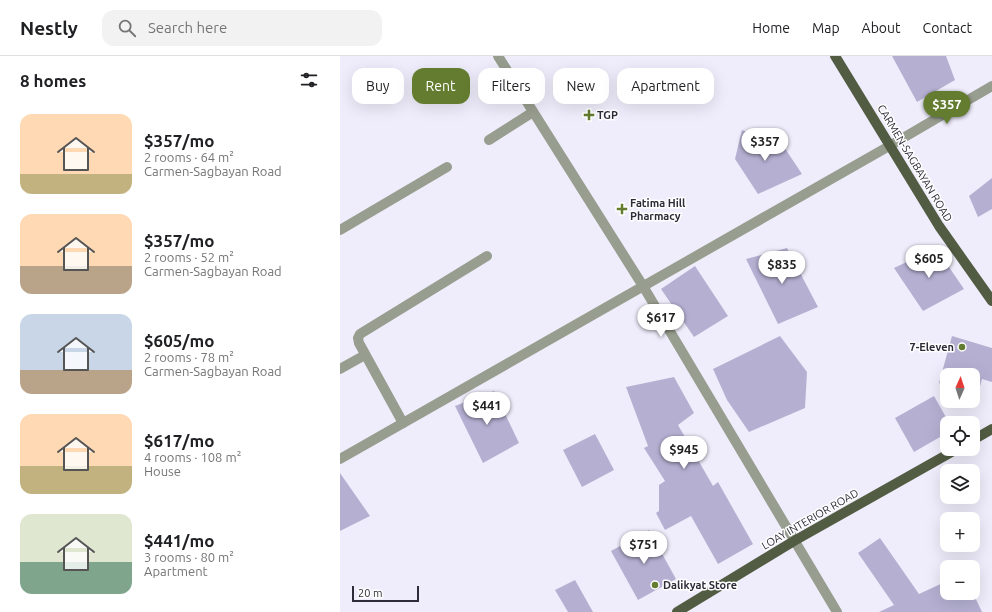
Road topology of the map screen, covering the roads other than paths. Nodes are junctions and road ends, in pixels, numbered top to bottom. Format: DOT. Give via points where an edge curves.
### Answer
graph roads {
  1 [pos="498,56"];
  2 [pos="835,56"];
  3 [pos="992,86"];
  4 [pos="533,112"];
  5 [pos="489,140"];
  6 [pos="891,145"];
  7 [pos="447,167"];
  8 [pos="340,230"];
  9 [pos="487,256"];
  10 [pos="643,286"];
  11 [pos="992,301"];
  12 [pos="365,355"];
  13 [pos="340,369"];
  14 [pos="403,423"];
  15 [pos="992,429"];
  16 [pos="980,436"];
  17 [pos="945,456"];
  18 [pos="340,459"];
  19 [pos="794,541"];
  20 [pos="677,612"];
  21 [pos="837,612"];
  1 -- 4 [label="street"];
  2 -- 6 [label="main road, CARMEN-SAGBAYAN ROAD"];
  3 -- 6 [label="street"];
  4 -- 5 [label="street"];
  4 -- 10 [label="street"];
  6 -- 10 [label="street"];
  6 -- 11 [label="main road, CARMEN-SAGBAYAN ROAD" via="939,226"];
  7 -- 8 [label="street"];
  9 -- 12 [label="street" via="360,334 358,338"];
  10 -- 14 [label="street"];
  10 -- 19 [label="street"];
  12 -- 13 [label="street"];
  12 -- 14 [label="street"];
  14 -- 18 [label="street"];
  15 -- 16 [label="main road"];
  17 -- 19 [label="main road, LOAY INTERIOR ROAD"];
  19 -- 20 [label="main road, LOAY INTERIOR ROAD"];
  19 -- 21 [label="street"];
}
